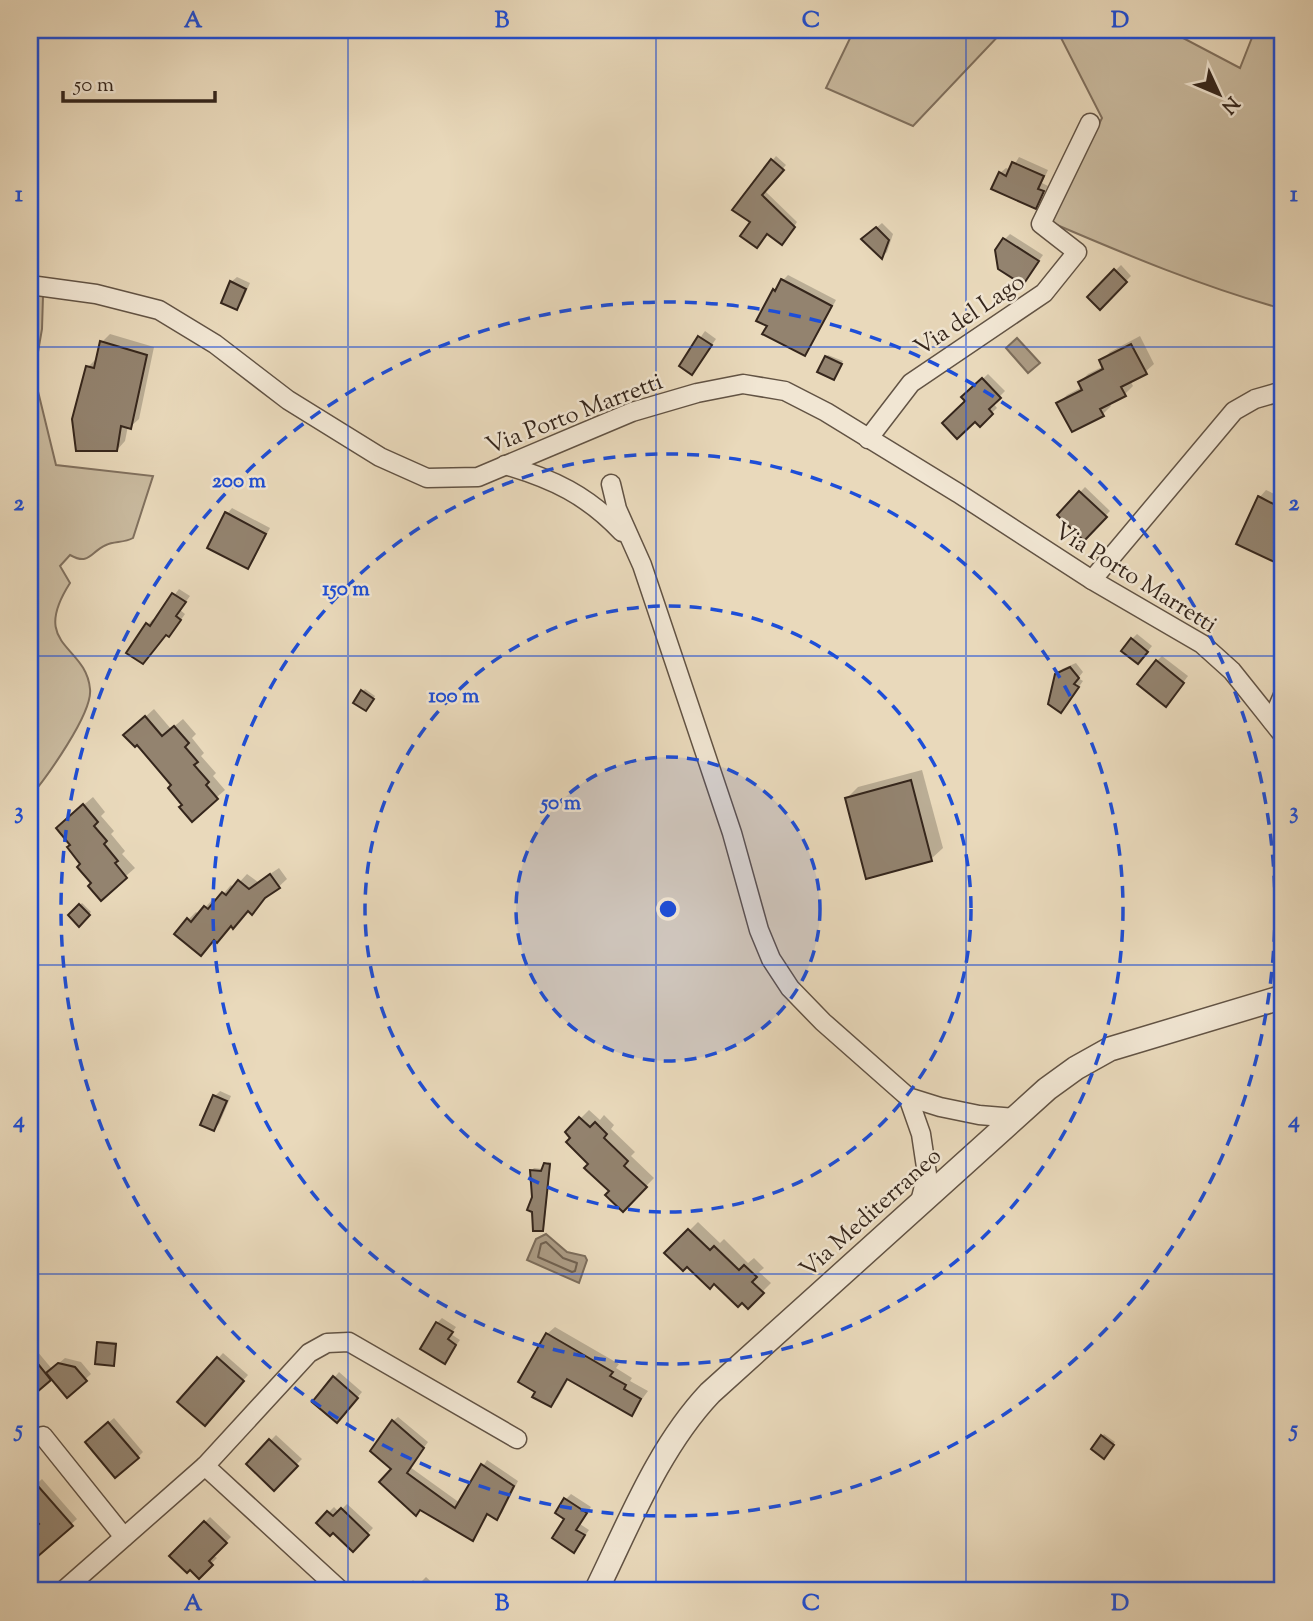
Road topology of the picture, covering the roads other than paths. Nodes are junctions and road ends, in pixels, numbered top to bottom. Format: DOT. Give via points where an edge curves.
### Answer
graph roads {
  1 [pos="1090,122"];
  2 [pos="30,285"];
  3 [pos="1283,391"];
  4 [pos="868,439"];
  5 [pos="505,466"];
  6 [pos="611,484"];
  7 [pos="629,540"];
  8 [pos="1092,580"];
  9 [pos="1283,695"];
  10 [pos="1278,728"];
  11 [pos="1283,997"];
  12 [pos="908,1097"];
  13 [pos="1015,1118"];
  14 [pos="920,1202"];
  15 [pos="43,1436"];
  16 [pos="517,1439"];
  17 [pos="205,1466"];
  18 [pos="124,1537"];
  19 [pos="63,1591"];
  20 [pos="341,1591"];
  21 [pos="596,1591"];
  1 -- 4 [label="street, Via del Lago" via="1041,224 1077,253 1044,293 911,383"];
  2 -- 5 [label="street, Via Porto Marretti" via="96,294 159,310 215,344 288,400 380,457 427,478 478,477"];
  3 -- 8 [label="street" via="1234,411"];
  4 -- 5 [label="street, Via Porto Marretti" via="785,391 743,384 632,412"];
  4 -- 8 [label="street, Via Porto Marretti"];
  5 -- 7 [label="street" via="551,480 580,495"];
  6 -- 7 [label="street"];
  7 -- 12 [label="street" via="642,565 771,959 790,988 823,1022"];
  8 -- 10 [label="street, Via Porto Marretti" via="1202,644 1232,671"];
  9 -- 10 [label="street"];
  11 -- 13 [label="street, Via Mediterraneo" via="1110,1049 1047,1089"];
  12 -- 13 [label="street" via="979,1115"];
  12 -- 14 [label="street" via="921,1134 927,1174"];
  13 -- 14 [label="street, Via Mediterraneo"];
  14 -- 21 [label="street, Via Mediterraneo" via="693,1411 652,1477"];
  15 -- 18 [label="street"];
  16 -- 17 [label="street" via="349,1342 327,1343 309,1353"];
  17 -- 18 [label="street"];
  17 -- 20 [label="street"];
  18 -- 19 [label="street"];
}
